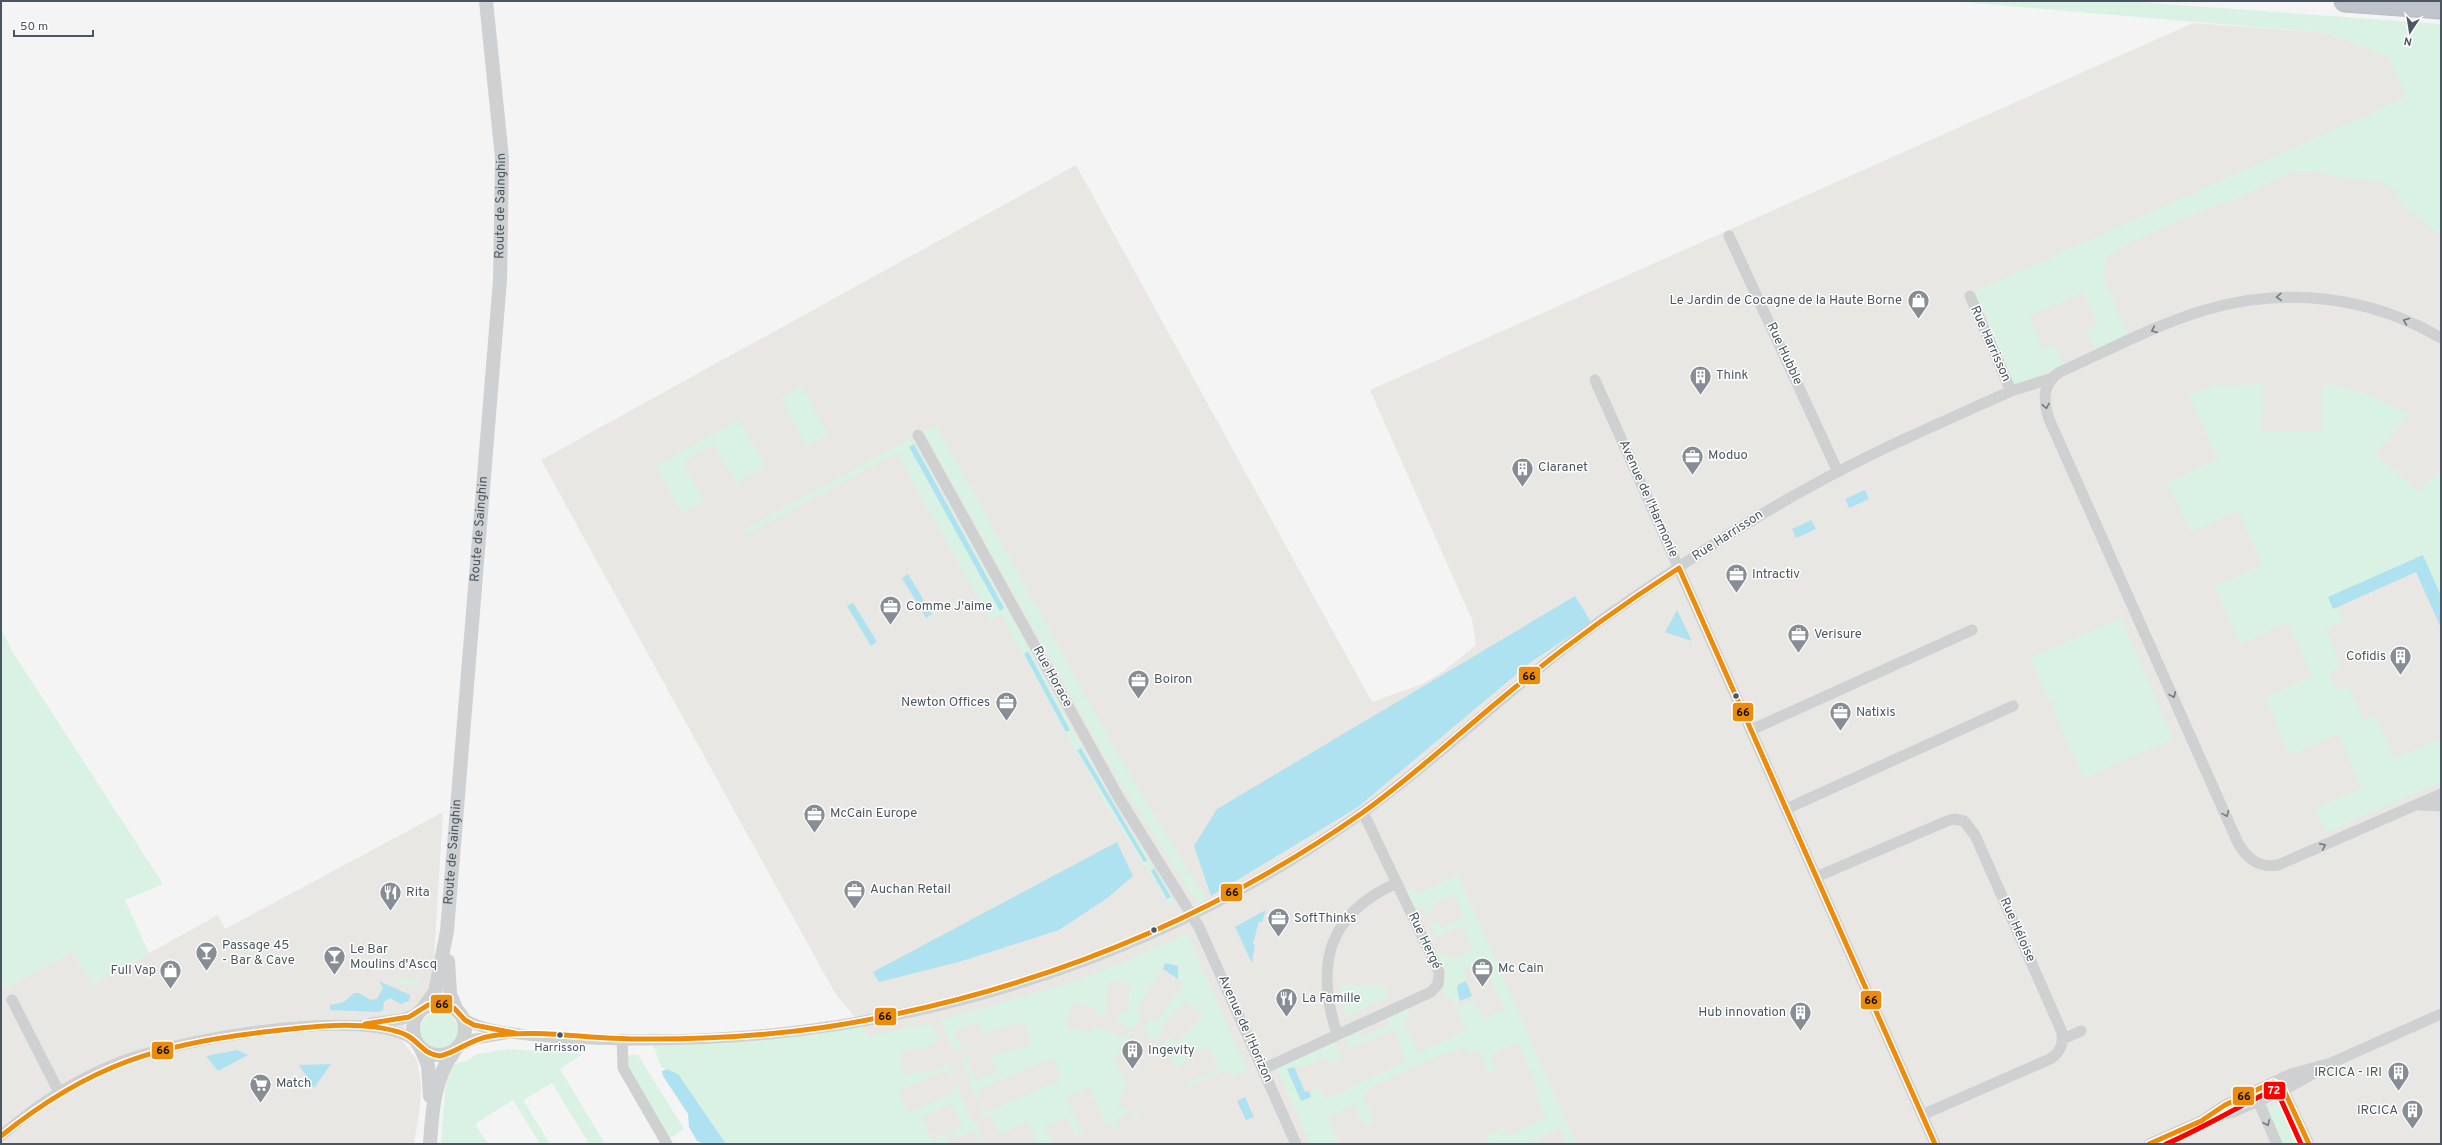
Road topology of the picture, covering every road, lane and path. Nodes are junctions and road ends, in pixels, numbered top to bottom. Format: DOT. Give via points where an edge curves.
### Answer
graph roads {
  1 [pos="486,1"];
  2 [pos="2345,1"];
  3 [pos="2441,8"];
  4 [pos="1729,236"];
  5 [pos="1970,296"];
  6 [pos="2441,338"];
  7 [pos="2050,379"];
  8 [pos="1595,380"];
  9 [pos="2011,391"];
  10 [pos="918,435"];
  11 [pos="1838,472"];
  12 [pos="1679,568"];
  13 [pos="1972,630"];
  14 [pos="2014,706"];
  15 [pos="1751,730"];
  16 [pos="2441,794"];
  17 [pos="2441,806"];
  18 [pos="2408,808"];
  19 [pos="1786,809"];
  20 [pos="1363,812"];
  21 [pos="1816,877"];
  22 [pos="1397,883"];
  23 [pos="1192,915"];
  24 [pos="447,931"];
  25 [pos="12,1000"];
  26 [pos="422,1010"];
  27 [pos="460,1014"];
  28 [pos="2441,1014"];
  29 [pos="348,1026"];
  30 [pos="2081,1031"];
  31 [pos="519,1033"];
  32 [pos="1337,1034"];
  33 [pos="622,1039"];
  34 [pos="2063,1039"];
  35 [pos="418,1045"];
  36 [pos="456,1049"];
  37 [pos="2331,1063"];
  38 [pos="1263,1069"];
  39 [pos="2273,1082"];
  40 [pos="2260,1088"];
  41 [pos="2284,1090"];
  42 [pos="59,1092"];
  43 [pos="2257,1102"];
  44 [pos="1922,1115"];
  45 [pos="2201,1121"];
  46 [pos="431,1125"];
  47 [pos="1,1136"];
  48 [pos="430,1144"];
  49 [pos="667,1144"];
  50 [pos="1296,1144"];
  51 [pos="1935,1144"];
  52 [pos="2149,1144"];
  53 [pos="2277,1144"];
  54 [pos="2308,1144"];
  1 -- 24 [label="street, Route de Sainghin" via="500,127 500,280"];
  2 -- 3 [label="highway"];
  4 -- 11 [label="street, Rue Hubble"];
  5 -- 9 [label="street, Rue Harrisson"];
  6 -- 7 [label="street, Rue Harrisson, one-way" via="2396,316 2350,303 2303,297 2260,298 2189,315 2060,372"];
  7 -- 9 [label="street, Rue Harrisson"];
  7 -- 18 [label="street, one-way" via="2044,401 2049,419 2238,843 2246,854 2260,864 2278,865"];
  8 -- 12 [label="street, Avenue de l'Harmonie"];
  9 -- 11 [label="street, Rue Harrisson"];
  10 -- 23 [label="street, Rue Horace" via="1119,798"];
  11 -- 12 [label="street, Rue Harrisson" via="1743,525"];
  12 -- 15 [label="street, Avenue de l'Harmonie"];
  12 -- 20 [label="street, Rue Harrisson" via="1613,612 1532,673"];
  13 -- 15 [label="street"];
  14 -- 19 [label="street"];
  15 -- 19 [label="street, Avenue de l'Harmonie"];
  16 -- 18 [label="street"];
  17 -- 18 [label="street" via="2426,804"];
  19 -- 21 [label="street, Avenue de l'Harmonie"];
  20 -- 22 [label="street, Rue Hergé"];
  20 -- 23 [label="street, Rue Harrisson" via="1296,856"];
  21 -- 34 [label="street, Rue Héloise" via="1947,820 1964,821 1975,834"];
  21 -- 44 [label="street, Avenue de l'Harmonie"];
  22 -- 32 [label="street" via="1371,896 1354,910 1341,927 1333,945 1328,963 1327,986"];
  22 -- 32 [label="street, Rue Hergé" via="1439,972 1438,984 1431,992"];
  23 -- 33 [label="street, Rue Harrisson" via="1064,968 997,990 860,1022 774,1033 703,1038"];
  23 -- 38 [label="street, Avenue de l'Horizon"];
  24 -- 26 [label="street, Route de Sainghin" via="435,992"];
  24 -- 27 [label="street, Route de Sainghin" via="450,994"];
  25 -- 42 [label="street"];
  26 -- 27 [label="street" via="432,1004 443,1003"];
  26 -- 29 [label="street" via="402,1019"];
  26 -- 35 [label="street" via="413,1027"];
  27 -- 31 [label="street, Rue Harrisson" via="477,1026"];
  27 -- 36 [label="street" via="465,1032"];
  28 -- 37 [label="street"];
  29 -- 35 [label="street" via="397,1031"];
  29 -- 42 [label="street" via="233,1035 168,1046 114,1064"];
  30 -- 34 [label="street"];
  31 -- 33 [label="street, Rue Harrisson"];
  31 -- 36 [label="street, Rue Harrisson" via="489,1036"];
  32 -- 38 [label="street, Rue Hergé"];
  33 -- 49 [label="street" via="623,1068"];
  34 -- 44 [label="street" via="2057,1054 2050,1059"];
  35 -- 36 [label="street" via="427,1053 439,1056"];
  35 -- 46 [label="street" via="429,1068"];
  36 -- 46 [label="street" via="442,1071"];
  37 -- 39 [label="street"];
  37 -- 41 [label="street"];
  38 -- 50 [label="street, Avenue de l'Horizon"];
  39 -- 40 [label="street"];
  39 -- 41 [label="street" via="2280,1084"];
  40 -- 43 [label="street" via="2256,1096"];
  40 -- 45 [label="street" via="2225,1105"];
  41 -- 43 [label="street"];
  41 -- 54 [label="street"];
  42 -- 47 [label="street"];
  43 -- 45 [label="street"];
  43 -- 53 [label="street, one-way"];
  44 -- 51 [label="street, Avenue de l'Harmonie"];
  45 -- 52 [label="street"];
  46 -- 48 [label="street"];
}
